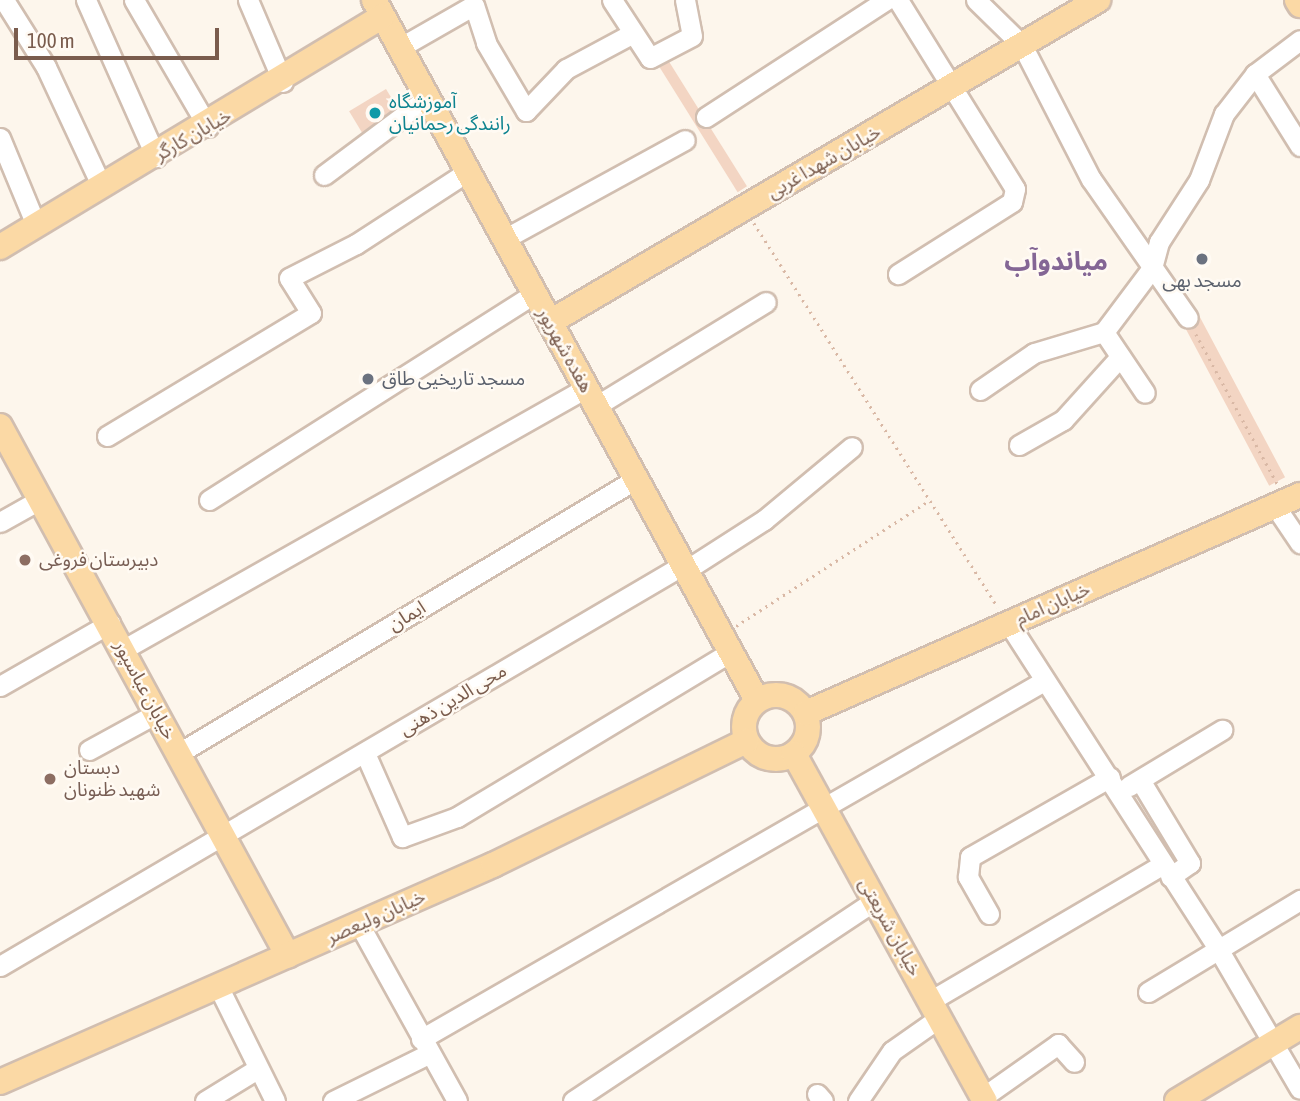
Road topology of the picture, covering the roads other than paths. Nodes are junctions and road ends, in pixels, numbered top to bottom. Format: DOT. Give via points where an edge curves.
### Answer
graph roads {
  1 [pos="4,0"];
  2 [pos="86,0"];
  3 [pos="134,0"];
  4 [pos="248,0"];
  5 [pos="611,0"];
  6 [pos="685,0"];
  7 [pos="886,0"];
  8 [pos="898,0"];
  9 [pos="976,0"];
  10 [pos="1098,0"];
  11 [pos="1297,0"];
  12 [pos="1300,5"];
  13 [pos="378,8"];
  14 [pos="633,33"];
  15 [pos="1300,40"];
  16 [pos="1022,46"];
  17 [pos="399,48"];
  18 [pos="1255,74"];
  19 [pos="283,82"];
  20 [pos="953,86"];
  21 [pos="427,98"];
  22 [pos="706,117"];
  23 [pos="208,127"];
  24 [pos="0,138"];
  25 [pos="685,140"];
  26 [pos="1300,146"];
  27 [pos="156,157"];
  28 [pos="467,172"];
  29 [pos="324,175"];
  30 [pos="101,185"];
  31 [pos="36,225"];
  32 [pos="504,239"];
  33 [pos="0,247"];
  34 [pos="1152,268"];
  35 [pos="898,274"];
  36 [pos="534,294"];
  37 [pos="766,302"];
  38 [pos="1188,318"];
  39 [pos="550,322"];
  40 [pos="1104,332"];
  41 [pos="1120,357"];
  42 [pos="980,390"];
  43 [pos="1145,393"];
  44 [pos="591,397"];
  45 [pos="0,426"];
  46 [pos="107,436"];
  47 [pos="1019,445"];
  48 [pos="852,447"];
  49 [pos="636,479"];
  50 [pos="41,499"];
  51 [pos="209,500"];
  52 [pos="1287,501"];
  53 [pos="0,522"];
  54 [pos="1300,543"];
  55 [pos="685,567"];
  56 [pos="110,624"];
  57 [pos="1009,624"];
  58 [pos="124,649"];
  59 [pos="731,652"];
  60 [pos="1044,681"];
  61 [pos="0,686"];
  62 [pos="757,700"];
  63 [pos="158,713"];
  64 [pos="806,713"];
  65 [pos="1222,730"];
  66 [pos="746,741"];
  67 [pos="89,750"];
  68 [pos="179,753"];
  69 [pos="365,753"];
  70 [pos="794,754"];
  71 [pos="1140,780"];
  72 [pos="1115,785"];
  73 [pos="826,812"];
  74 [pos="224,836"];
  75 [pos="1166,871"];
  76 [pos="875,900"];
  77 [pos="1300,900"];
  78 [pos="989,914"];
  79 [pos="359,924"];
  80 [pos="1217,947"];
  81 [pos="288,956"];
  82 [pos="0,966"];
  83 [pos="218,986"];
  84 [pos="1148,992"];
  85 [pos="935,1010"];
  86 [pos="1300,1027"];
  87 [pos="1274,1042"];
  88 [pos="426,1046"];
  89 [pos="1074,1062"];
  90 [pos="257,1069"];
  91 [pos="0,1082"];
  92 [pos="1300,1088"];
  93 [pos="984,1099"];
  94 [pos="205,1101"];
  95 [pos="275,1101"];
  96 [pos="333,1101"];
  97 [pos="457,1101"];
  98 [pos="573,1101"];
  99 [pos="858,1101"];
  100 [pos="1177,1101"];
  1 -- 30 [label="street" via="46,67"];
  2 -- 27 [label="street"];
  3 -- 23 [label="street"];
  4 -- 19 [label="street"];
  5 -- 14 [label="street"];
  6 -- 14 [label="street" via="692,36 650,58"];
  7 -- 22 [label="street"];
  8 -- 20 [label="street"];
  9 -- 16 [label="street"];
  10 -- 16 [label="main road, خیابان شهدا غربی"];
  11 -- 12 [label="main road"];
  13 -- 17 [label="main road, هفده شهریور"];
  13 -- 19 [label="main road, خیابان کارگر"];
  14 -- 17 [label="street" via="566,69 526,111 486,43 474,5"];
  15 -- 18 [label="street"];
  16 -- 20 [label="main road, خیابان شهدا غربی"];
  16 -- 34 [label="street" via="1091,179"];
  17 -- 21 [label="main road, هفده شهریور"];
  18 -- 26 [label="street"];
  18 -- 34 [label="street" via="1224,114 1199,180 1159,242"];
  19 -- 23 [label="main road, خیابان کارگر"];
  20 -- 35 [label="street" via="1010,173 1012,202"];
  20 -- 39 [label="main road, خیابان شهدا غربی"];
  21 -- 28 [label="main road, هفده شهریور"];
  21 -- 29 [label="street"];
  23 -- 27 [label="main road, خیابان کارگر"];
  24 -- 31 [label="street"];
  25 -- 32 [label="street"];
  27 -- 30 [label="main road, خیابان کارگر"];
  28 -- 32 [label="main road, هفده شهریور"];
  28 -- 46 [label="street" via="356,244 289,278 311,313"];
  30 -- 31 [label="main road, خیابان کارگر"];
  31 -- 33 [label="main road, خیابان کارگر"];
  32 -- 36 [label="main road, هفده شهریور"];
  34 -- 38 [label="street"];
  34 -- 40 [label="street"];
  36 -- 39 [label="main road, هفده شهریور"];
  36 -- 51 [label="street"];
  37 -- 44 [label="street"];
  39 -- 44 [label="main road, هفده شهریور"];
  40 -- 41 [label="street"];
  40 -- 42 [label="street" via="1034,353"];
  41 -- 43 [label="street"];
  41 -- 47 [label="street" via="1063,420"];
  44 -- 49 [label="main road, هفده شهریور"];
  44 -- 58 [label="street"];
  45 -- 50 [label="main road, خیابان عباسپور"];
  48 -- 55 [label="street, محی الدین ذهنی" via="765,520"];
  49 -- 55 [label="main road, هفده شهریور"];
  49 -- 68 [label="street, ایمان"];
  50 -- 53 [label="street"];
  50 -- 56 [label="main road, خیابان عباسپور"];
  52 -- 54 [label="street"];
  52 -- 57 [label="main road, خیابان امام"];
  55 -- 59 [label="main road, هفده شهریور"];
  55 -- 69 [label="street, محی الدین ذهنی"];
  56 -- 58 [label="main road, خیابان عباسپور"];
  56 -- 61 [label="street"];
  57 -- 60 [label="street"];
  57 -- 64 [label="main road, خیابان امام"];
  58 -- 63 [label="main road, خیابان عباسپور"];
  59 -- 62 [label="main road, هفده شهریور"];
  59 -- 69 [label="street" via="457,817 402,837"];
  60 -- 72 [label="street"];
  60 -- 73 [label="street"];
  62 -- 64 [label="main road" via="790,698"];
  62 -- 66 [label="main road" via="743,723"];
  63 -- 67 [label="street"];
  63 -- 68 [label="main road, خیابان عباسپور"];
  64 -- 70 [label="main road" via="806,740"];
  65 -- 71 [label="street"];
  66 -- 70 [label="main road" via="762,757"];
  66 -- 79 [label="main road, خیابان ولیعصر"];
  68 -- 74 [label="main road, خیابان عباسپور"];
  69 -- 74 [label="street, محی الدین ذهنی"];
  70 -- 73 [label="main road, خیابان شریعتی"];
  71 -- 72 [label="street"];
  71 -- 75 [label="street" via="1190,863"];
  72 -- 75 [label="street"];
  72 -- 78 [label="street" via="970,857 968,877"];
  73 -- 76 [label="main road, خیابان شریعتی"];
  73 -- 88 [label="street"];
  74 -- 81 [label="main road, خیابان عباسپور"];
  74 -- 82 [label="street, محی الدین ذهنی"];
  75 -- 80 [label="street"];
  75 -- 85 [label="street"];
  76 -- 85 [label="main road, خیابان شریعتی"];
  76 -- 98 [label="street"];
  77 -- 80 [label="street"];
  79 -- 81 [label="main road, خیابان ولیعصر"];
  79 -- 88 [label="street"];
  80 -- 84 [label="street"];
  80 -- 87 [label="street"];
  81 -- 83 [label="main road, خیابان ولیعصر"];
  83 -- 90 [label="street"];
  83 -- 91 [label="main road, خیابان ولیعصر"];
  85 -- 93 [label="main road, خیابان شریعتی"];
  85 -- 99 [label="street" via="892,1051"];
  86 -- 87 [label="main road"];
  87 -- 92 [label="street"];
  87 -- 100 [label="main road"];
  88 -- 96 [label="street"];
  88 -- 97 [label="street"];
  89 -- 93 [label="street" via="1058,1044"];
  90 -- 94 [label="street"];
  90 -- 95 [label="street"];
}
